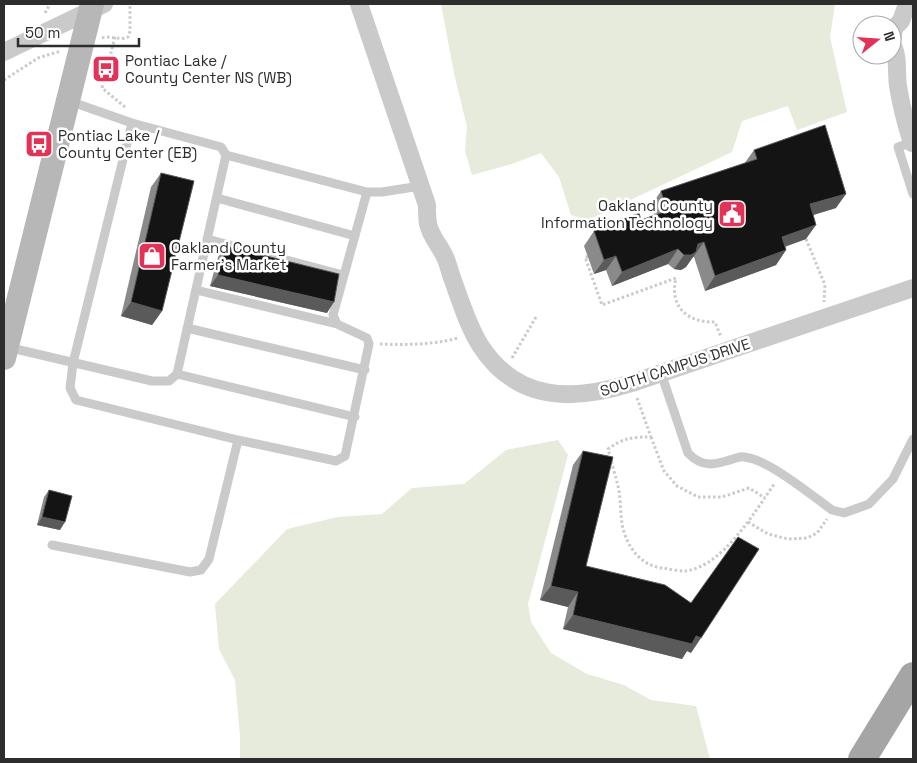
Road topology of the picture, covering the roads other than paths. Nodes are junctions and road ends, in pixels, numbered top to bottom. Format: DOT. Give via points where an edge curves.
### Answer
graph roads {
  1 [pos="359,4"];
  2 [pos="907,4"];
  3 [pos="95,6"];
  4 [pos="902,18"];
  5 [pos="902,23"];
  6 [pos="902,45"];
  7 [pos="4,52"];
  8 [pos="895,65"];
  9 [pos="68,101"];
  10 [pos="132,123"];
  11 [pos="913,142"];
  12 [pos="226,155"];
  13 [pos="420,186"];
  14 [pos="367,192"];
  15 [pos="913,194"];
  16 [pos="217,198"];
  17 [pos="355,236"];
  18 [pos="207,239"];
  19 [pos="343,274"];
  20 [pos="913,288"];
  21 [pos="196,290"];
  22 [pos="337,324"];
  23 [pos="188,328"];
  24 [pos="6,342"];
  25 [pos="73,363"];
  26 [pos="365,370"];
  27 [pos="661,373"];
  28 [pos="177,374"];
  29 [pos="355,417"];
  30 [pos="913,439"];
  31 [pos="238,440"];
  32 [pos="52,545"];
  33 [pos="913,676"];
  34 [pos="862,759"];
  1 -- 13 [label="street, SOUTH CAMPUS DRIVE"];
  2 -- 4 [label="street"];
  3 -- 7 [label="street"];
  3 -- 9 [label="main road"];
  5 -- 6 [label="street" via="905,28"];
  8 -- 11 [label="street" via="899,92"];
  9 -- 10 [label="lane"];
  9 -- 24 [label="main road"];
  10 -- 12 [label="lane" via="221,147"];
  10 -- 25 [label="lane"];
  11 -- 15 [label="lane" via="898,147"];
  12 -- 14 [label="lane"];
  12 -- 16 [label="lane"];
  13 -- 14 [label="lane"];
  13 -- 27 [label="street, SOUTH CAMPUS DRIVE" via="437,220 445,257 474,334 498,366 540,391 575,396 604,391"];
  14 -- 17 [label="lane"];
  16 -- 17 [label="lane"];
  16 -- 18 [label="lane"];
  17 -- 19 [label="lane"];
  18 -- 19 [label="lane"];
  18 -- 21 [label="lane"];
  19 -- 22 [label="lane" via="333,315"];
  20 -- 27 [label="street, SOUTH CAMPUS DRIVE"];
  21 -- 22 [label="lane"];
  21 -- 23 [label="lane"];
  22 -- 26 [label="lane" via="367,338"];
  23 -- 26 [label="lane"];
  23 -- 28 [label="lane"];
  24 -- 25 [label="lane"];
  25 -- 28 [label="lane" via="152,381 169,381"];
  25 -- 31 [label="lane" via="70,388 76,400"];
  26 -- 29 [label="lane"];
  27 -- 30 [label="lane" via="688,453 694,460 710,465 743,456 765,463 832,510 844,513 869,504 893,479"];
  28 -- 29 [label="lane"];
  29 -- 31 [label="lane" via="345,456 336,461"];
  31 -- 32 [label="lane" via="209,559 201,570 190,572"];
  33 -- 34 [label="main road"];
}
